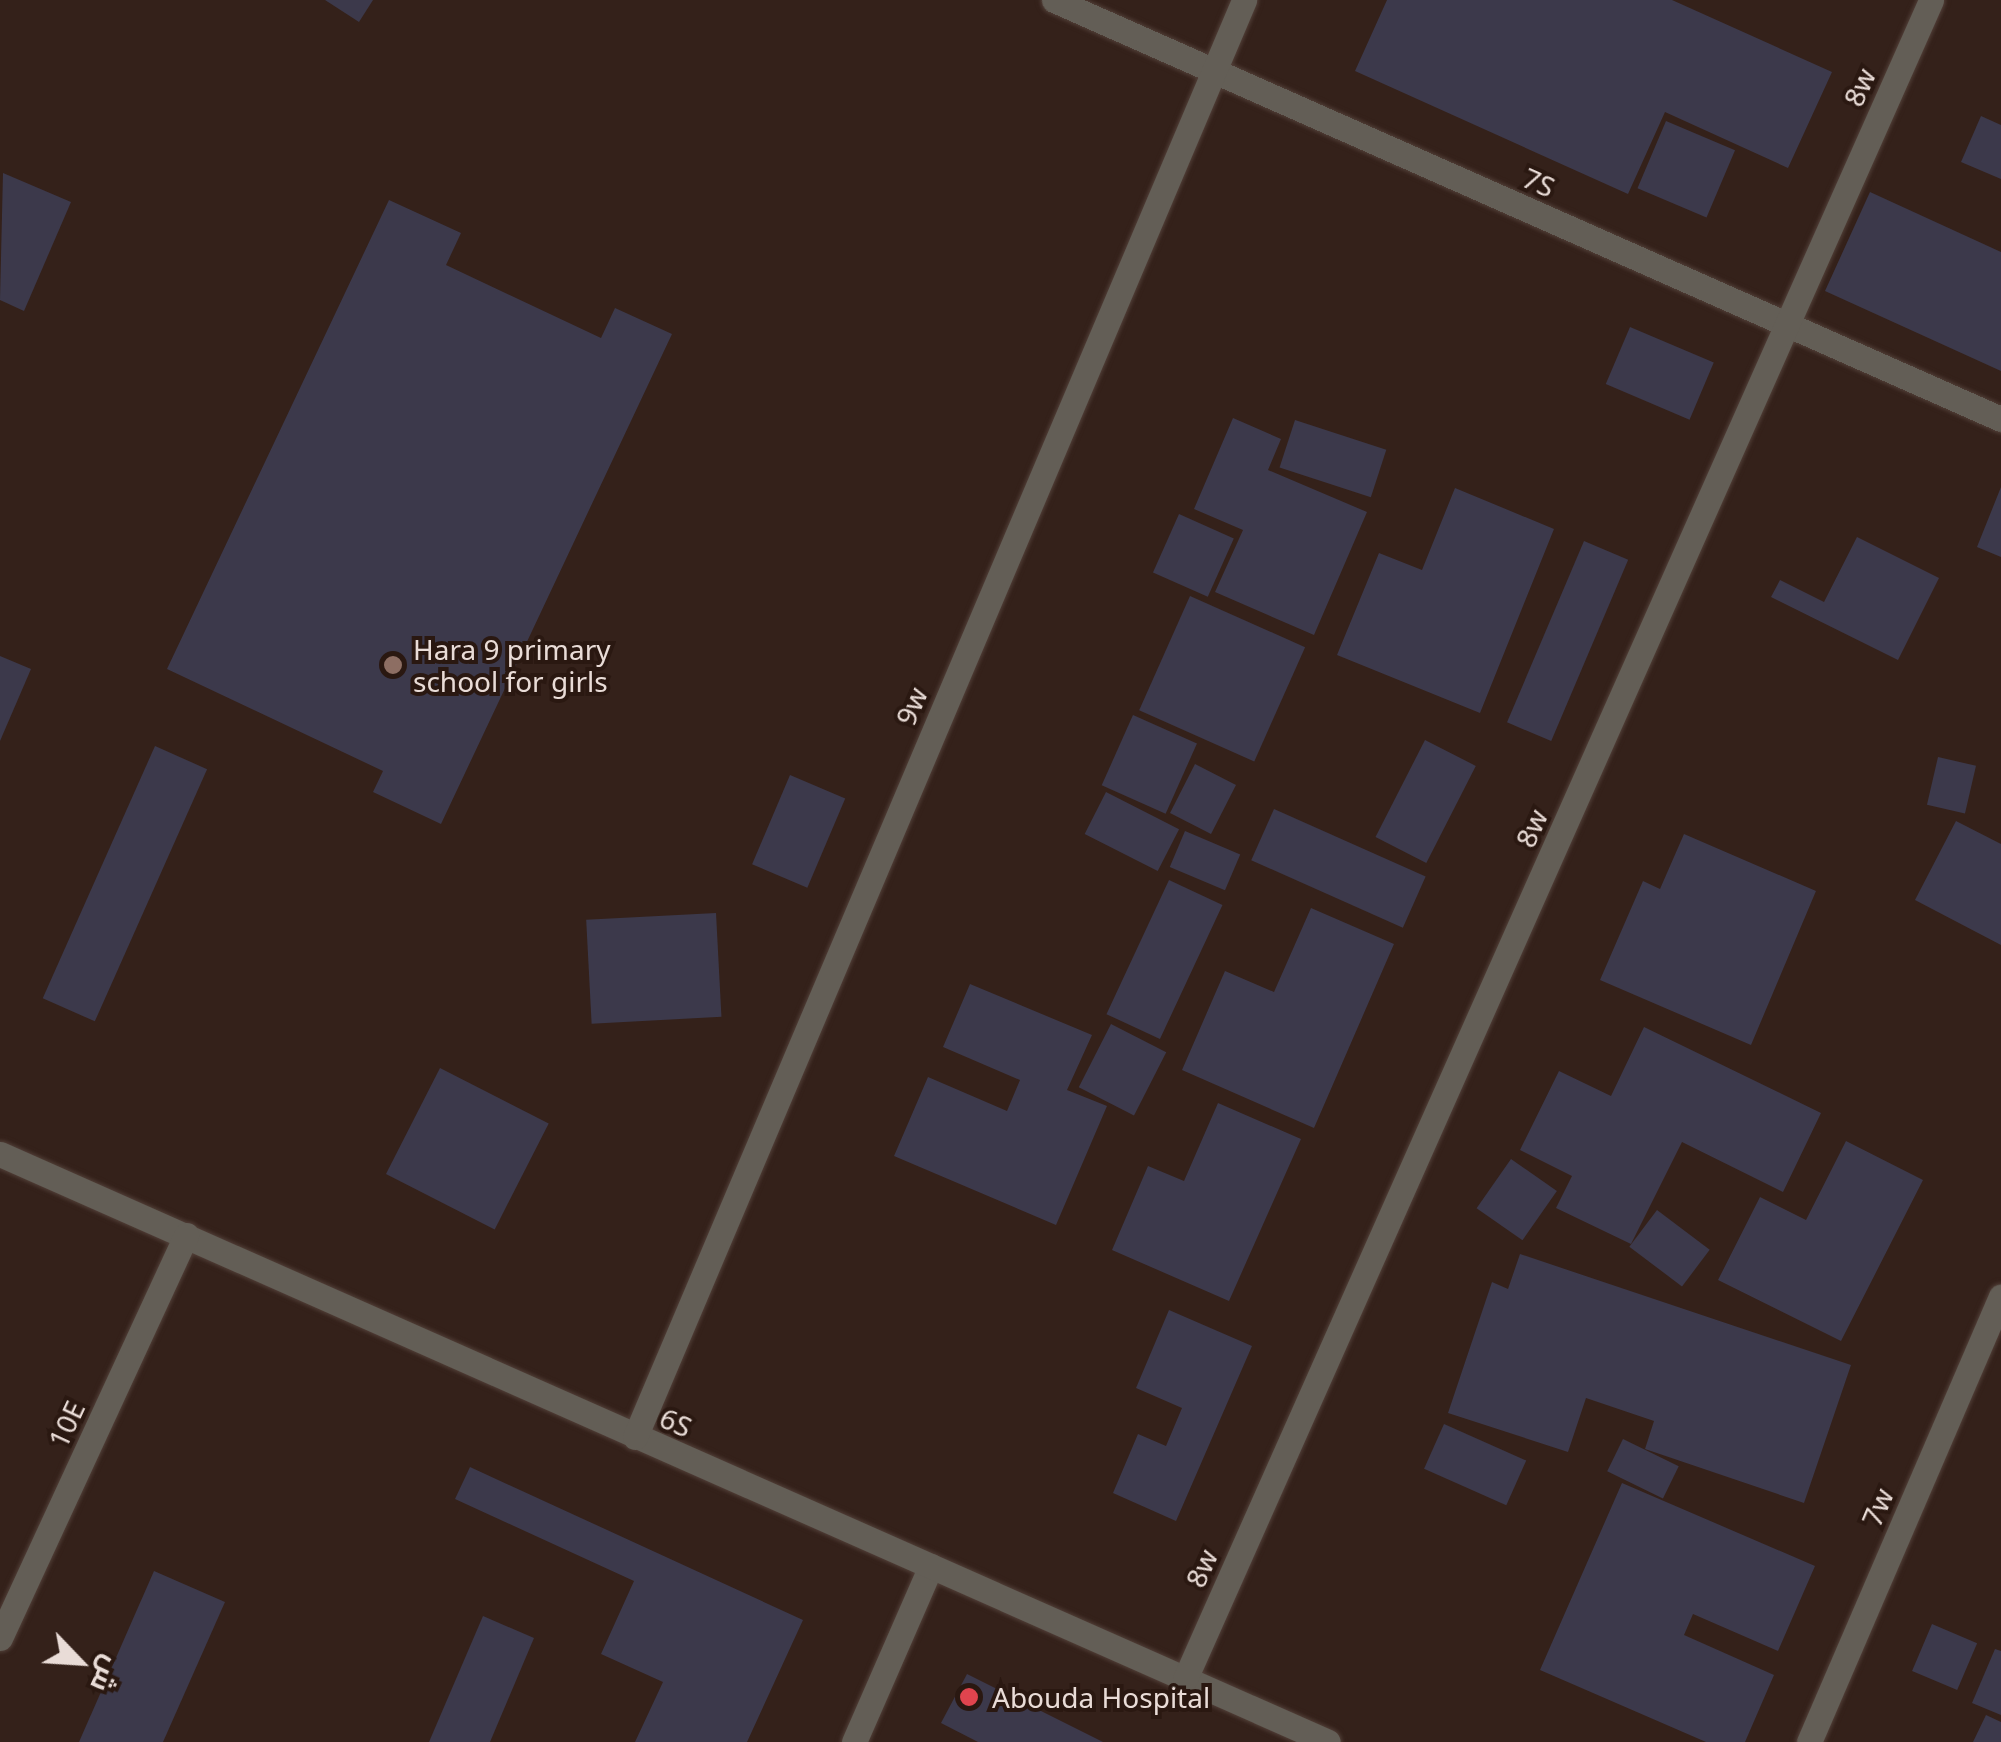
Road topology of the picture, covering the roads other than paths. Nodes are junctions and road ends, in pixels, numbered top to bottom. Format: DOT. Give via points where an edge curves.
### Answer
graph roads {
  1 [pos="1054,0"];
  2 [pos="1244,0"];
  3 [pos="1931,0"];
  4 [pos="1212,70"];
  5 [pos="1787,324"];
  6 [pos="2001,419"];
  7 [pos="0,1154"];
  8 [pos="186,1235"];
  9 [pos="2001,1297"];
  10 [pos="635,1437"];
  11 [pos="930,1566"];
  12 [pos="0,1638"];
  13 [pos="1184,1679"];
  14 [pos="854,1742"];
  15 [pos="1328,1742"];
  16 [pos="1809,1742"];
  1 -- 4 [label="street, 7S"];
  2 -- 4 [label="street, 9w"];
  3 -- 5 [label="street, 8w"];
  4 -- 5 [label="street, 7S"];
  4 -- 10 [label="street, 9w"];
  5 -- 6 [label="street, 7S"];
  5 -- 13 [label="street, 8w"];
  7 -- 8 [label="street, 6S"];
  8 -- 10 [label="street, 6S"];
  8 -- 12 [label="street, 10E"];
  9 -- 16 [label="street, 7w"];
  10 -- 11 [label="street, 6S"];
  11 -- 13 [label="street, 6S"];
  11 -- 14 [label="street"];
  13 -- 15 [label="street, 6S"];
}
